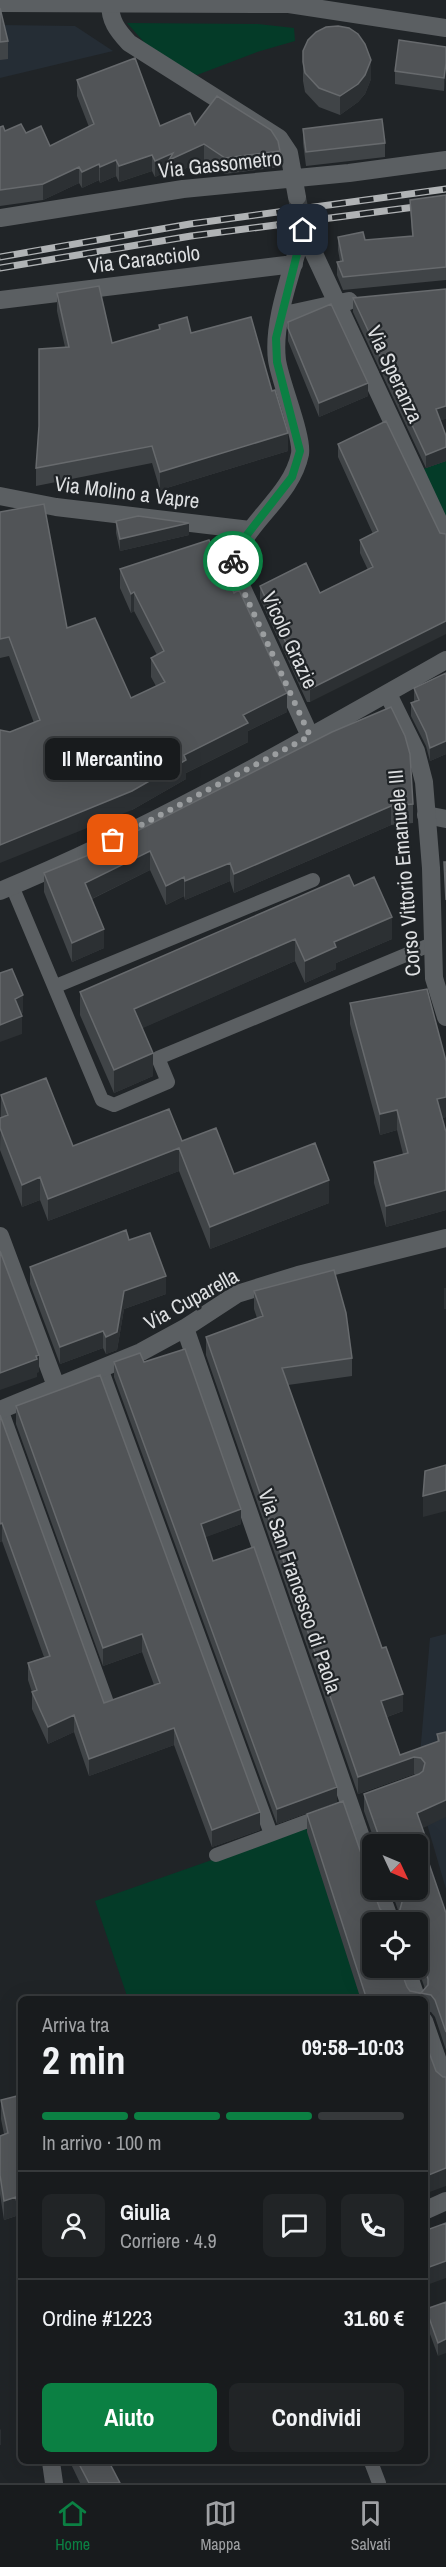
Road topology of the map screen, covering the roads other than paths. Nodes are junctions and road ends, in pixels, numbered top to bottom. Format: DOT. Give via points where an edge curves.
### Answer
graph roads {
  1 [pos="0,3"];
  2 [pos="110,3"];
  3 [pos="446,28"];
  4 [pos="446,160"];
  5 [pos="296,188"];
  6 [pos="0,218"];
  7 [pos="294,264"];
  8 [pos="370,298"];
  9 [pos="0,300"];
  10 [pos="337,302"];
  11 [pos="280,316"];
  12 [pos="0,496"];
  13 [pos="250,530"];
  14 [pos="446,537"];
  15 [pos="446,660"];
  16 [pos="388,694"];
  17 [pos="310,736"];
  18 [pos="426,815"];
  19 [pos="446,819"];
  20 [pos="313,879"];
  21 [pos="6,888"];
  22 [pos="432,944"];
  23 [pos="440,976"];
  24 [pos="56,986"];
  25 [pos="446,1017"];
  26 [pos="0,1236"];
  27 [pos="446,1238"];
  28 [pos="185,1328"];
  29 [pos="101,1368"];
  30 [pos="56,1386"];
  31 [pos="0,1409"];
  32 [pos="110,1711"];
  33 [pos="356,1804"];
  34 [pos="271,1834"];
  35 [pos="363,1834"];
  36 [pos="216,1854"];
  37 [pos="409,1978"];
  38 [pos="416,1996"];
  39 [pos="428,2032"];
  40 [pos="446,2084"];
  41 [pos="446,2201"];
  42 [pos="428,2209"];
  43 [pos="51,2464"];
  44 [pos="372,2464"];
  45 [pos="54,2483"];
  46 [pos="380,2483"];
  1 -- 2 [label="street"];
  2 -- 3 [label="street" via="289,4"];
  2 -- 5 [label="street" via="116,29 129,43 279,138 289,153"];
  4 -- 5 [label="street, Via Gassometro"];
  5 -- 6 [label="street, Via Gassometro" via="183,189"];
  7 -- 9 [label="street, Via Caracciolo"];
  7 -- 10 [label="street, Via Speranza" via="303,230"];
  7 -- 11 [label="street"];
  8 -- 10 [label="street"];
  10 -- 11 [label="street"];
  10 -- 14 [label="street, Via Speranza"];
  11 -- 13 [label="street" via="277,362 300,451 292,477"];
  12 -- 13 [label="street, Via Molino a Vapre" via="56,507"];
  13 -- 17 [label="street, Vicolo Grazie" via="236,549 232,566"];
  15 -- 16 [label="street"];
  16 -- 17 [label="street"];
  16 -- 18 [label="street, Corso Vittorio Emanuele III" via="416,752 424,782"];
  17 -- 21 [label="street" via="149,823"];
  18 -- 19 [label="street"];
  18 -- 22 [label="street, Corso Vittorio Emanuele III"];
  20 -- 24 [label="lane"];
  21 -- 24 [label="lane"];
  22 -- 23 [label="street, Corso Vittorio Emanuele III"];
  22 -- 24 [label="lane" via="158,1058 168,1082 114,1105 102,1100"];
  23 -- 25 [label="street, Corso Vittorio Emanuele III"];
  26 -- 30 [label="street"];
  27 -- 28 [label="street, Via Cuparella" via="237,1294"];
  28 -- 29 [label="street, Via Cuparella"];
  28 -- 33 [label="street, Via San Francesco di Paola"];
  29 -- 30 [label="street, Via Cuparella"];
  29 -- 34 [label="lane"];
  30 -- 31 [label="street, Via Cuparella"];
  31 -- 32 [label="lane"];
  33 -- 34 [label="lane"];
  33 -- 35 [label="street, Via San Francesco di Paola"];
  34 -- 36 [label="lane"];
  37 -- 38 [label="street"];
  39 -- 40 [label="street"];
  41 -- 42 [label="street"];
  43 -- 45 [label="street"];
  44 -- 46 [label="lane"];
}
